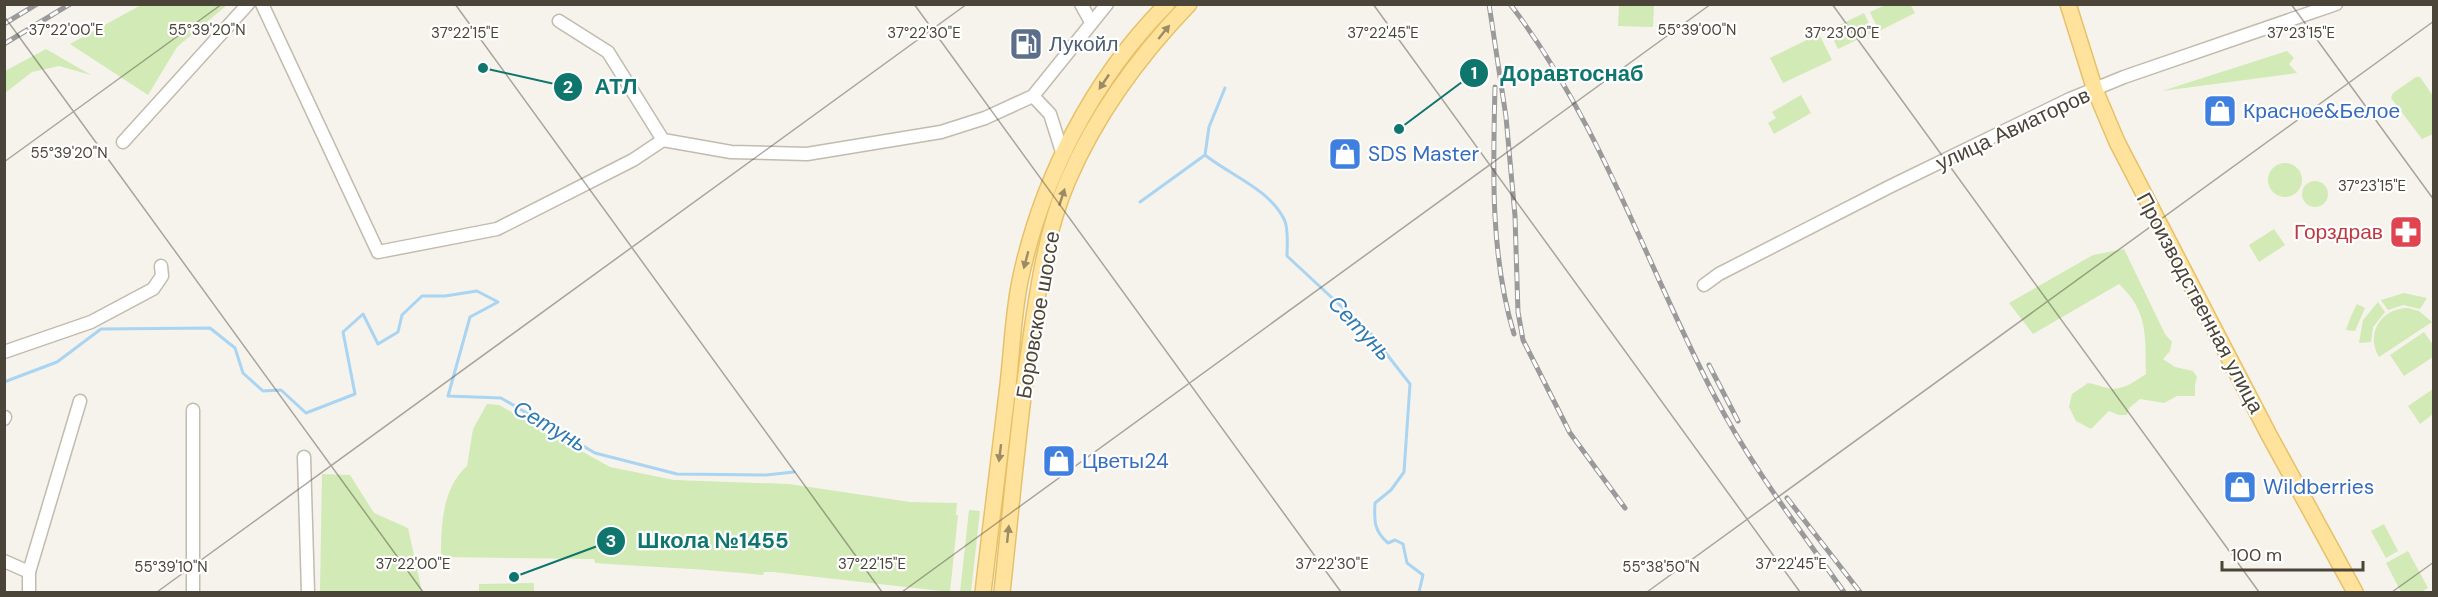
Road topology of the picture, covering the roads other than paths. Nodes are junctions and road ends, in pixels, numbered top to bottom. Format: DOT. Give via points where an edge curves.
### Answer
graph roads {
  1 [pos="248,4"];
  2 [pos="262,4"];
  3 [pos="1081,4"];
  4 [pos="1107,4"];
  5 [pos="1167,4"];
  6 [pos="1189,4"];
  7 [pos="2068,4"];
  8 [pos="2336,4"];
  9 [pos="559,21"];
  10 [pos="1091,22"];
  11 [pos="2095,90"];
  12 [pos="1033,96"];
  13 [pos="663,140"];
  14 [pos="123,142"];
  15 [pos="1064,155"];
  16 [pos="161,266"];
  17 [pos="1704,285"];
  18 [pos="4,352"];
  19 [pos="80,401"];
  20 [pos="193,410"];
  21 [pos="304,457"];
  22 [pos="4,561"];
  23 [pos="29,572"];
  24 [pos="29,592"];
  25 [pos="193,592"];
  26 [pos="309,592"];
  27 [pos="983,592"];
  28 [pos="1002,592"];
  29 [pos="2355,592"];
  1 -- 14 [label="street"];
  2 -- 13 [label="street" via="378,252 497,229 633,160"];
  3 -- 10 [label="street"];
  4 -- 10 [label="street"];
  5 -- 15 [label="main road, Боровское шоссе, one-way" via="1108,77"];
  28 -- 6 [label="main road, Боровское шоссе, one-way" via="1036,303 1049,238 1067,181 1120,89"];
  7 -- 11 [label="main road, Производственная улица"];
  8 -- 11 [label="street, улица Авиаторов"];
  9 -- 13 [label="street" via="608,52"];
  10 -- 12 [label="street"];
  11 -- 17 [label="street, улица Авиаторов" via="1891,186"];
  11 -- 29 [label="main road, Производственная улица" via="2151,210"];
  12 -- 13 [label="street" via="941,132 807,154 732,152"];
  12 -- 15 [label="street" via="1050,114"];
  15 -- 27 [label="main road, Боровское шоссе, one-way" via="1040,212 1020,280"];
  16 -- 18 [label="street" via="162,276 153,289 91,322"];
  19 -- 23 [label="street"];
  20 -- 25 [label="street"];
  21 -- 26 [label="street"];
  22 -- 23 [label="street"];
  23 -- 24 [label="street"];
}
